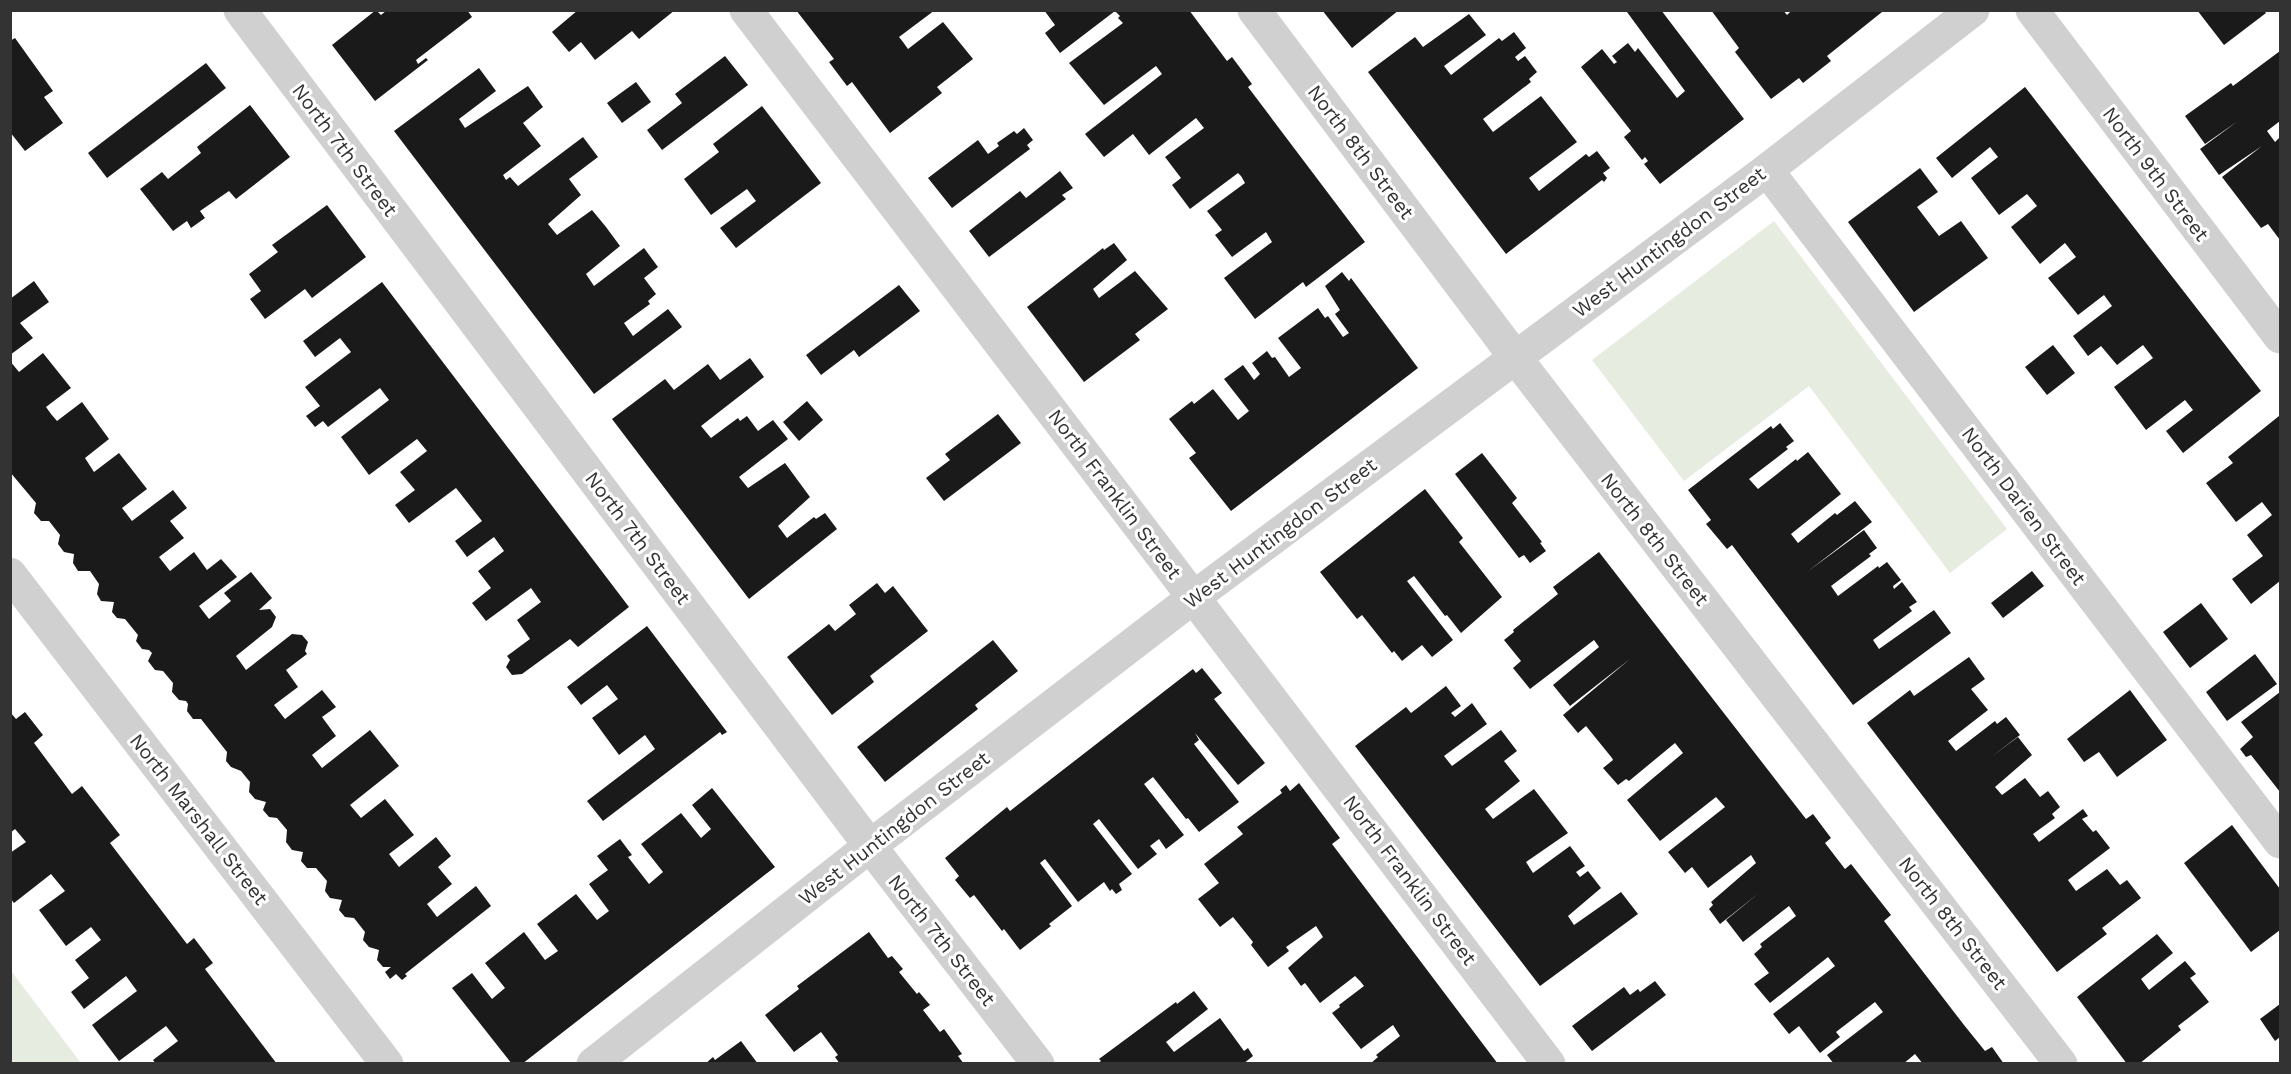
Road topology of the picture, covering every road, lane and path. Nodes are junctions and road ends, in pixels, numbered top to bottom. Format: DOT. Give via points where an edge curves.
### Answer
graph roads {
  1 [pos="240,10"];
  2 [pos="746,10"];
  3 [pos="1254,10"];
  4 [pos="1973,10"];
  5 [pos="2032,10"];
  6 [pos="1767,170"];
  7 [pos="2280,337"];
  8 [pos="1515,357"];
  9 [pos="10,574"];
  10 [pos="1194,597"];
  11 [pos="2280,842"];
  12 [pos="870,846"];
  13 [pos="387,1064"];
  14 [pos="593,1064"];
  15 [pos="1038,1064"];
  16 [pos="1549,1064"];
  17 [pos="2061,1064"];
  1 -- 12 [label="street, North 7th Street"];
  2 -- 10 [label="street, North Franklin Street"];
  3 -- 8 [label="street, North 8th Street"];
  4 -- 6 [label="street, West Huntingdon Street"];
  5 -- 7 [label="street, North 9th Street"];
  6 -- 8 [label="street, West Huntingdon Street"];
  6 -- 11 [label="street, North Darien Street"];
  8 -- 10 [label="street, West Huntingdon Street"];
  8 -- 17 [label="street, North 8th Street"];
  9 -- 13 [label="street, North Marshall Street"];
  10 -- 12 [label="street, West Huntingdon Street"];
  10 -- 16 [label="street, North Franklin Street"];
  12 -- 14 [label="street, West Huntingdon Street"];
  12 -- 15 [label="street, North 7th Street"];
}
